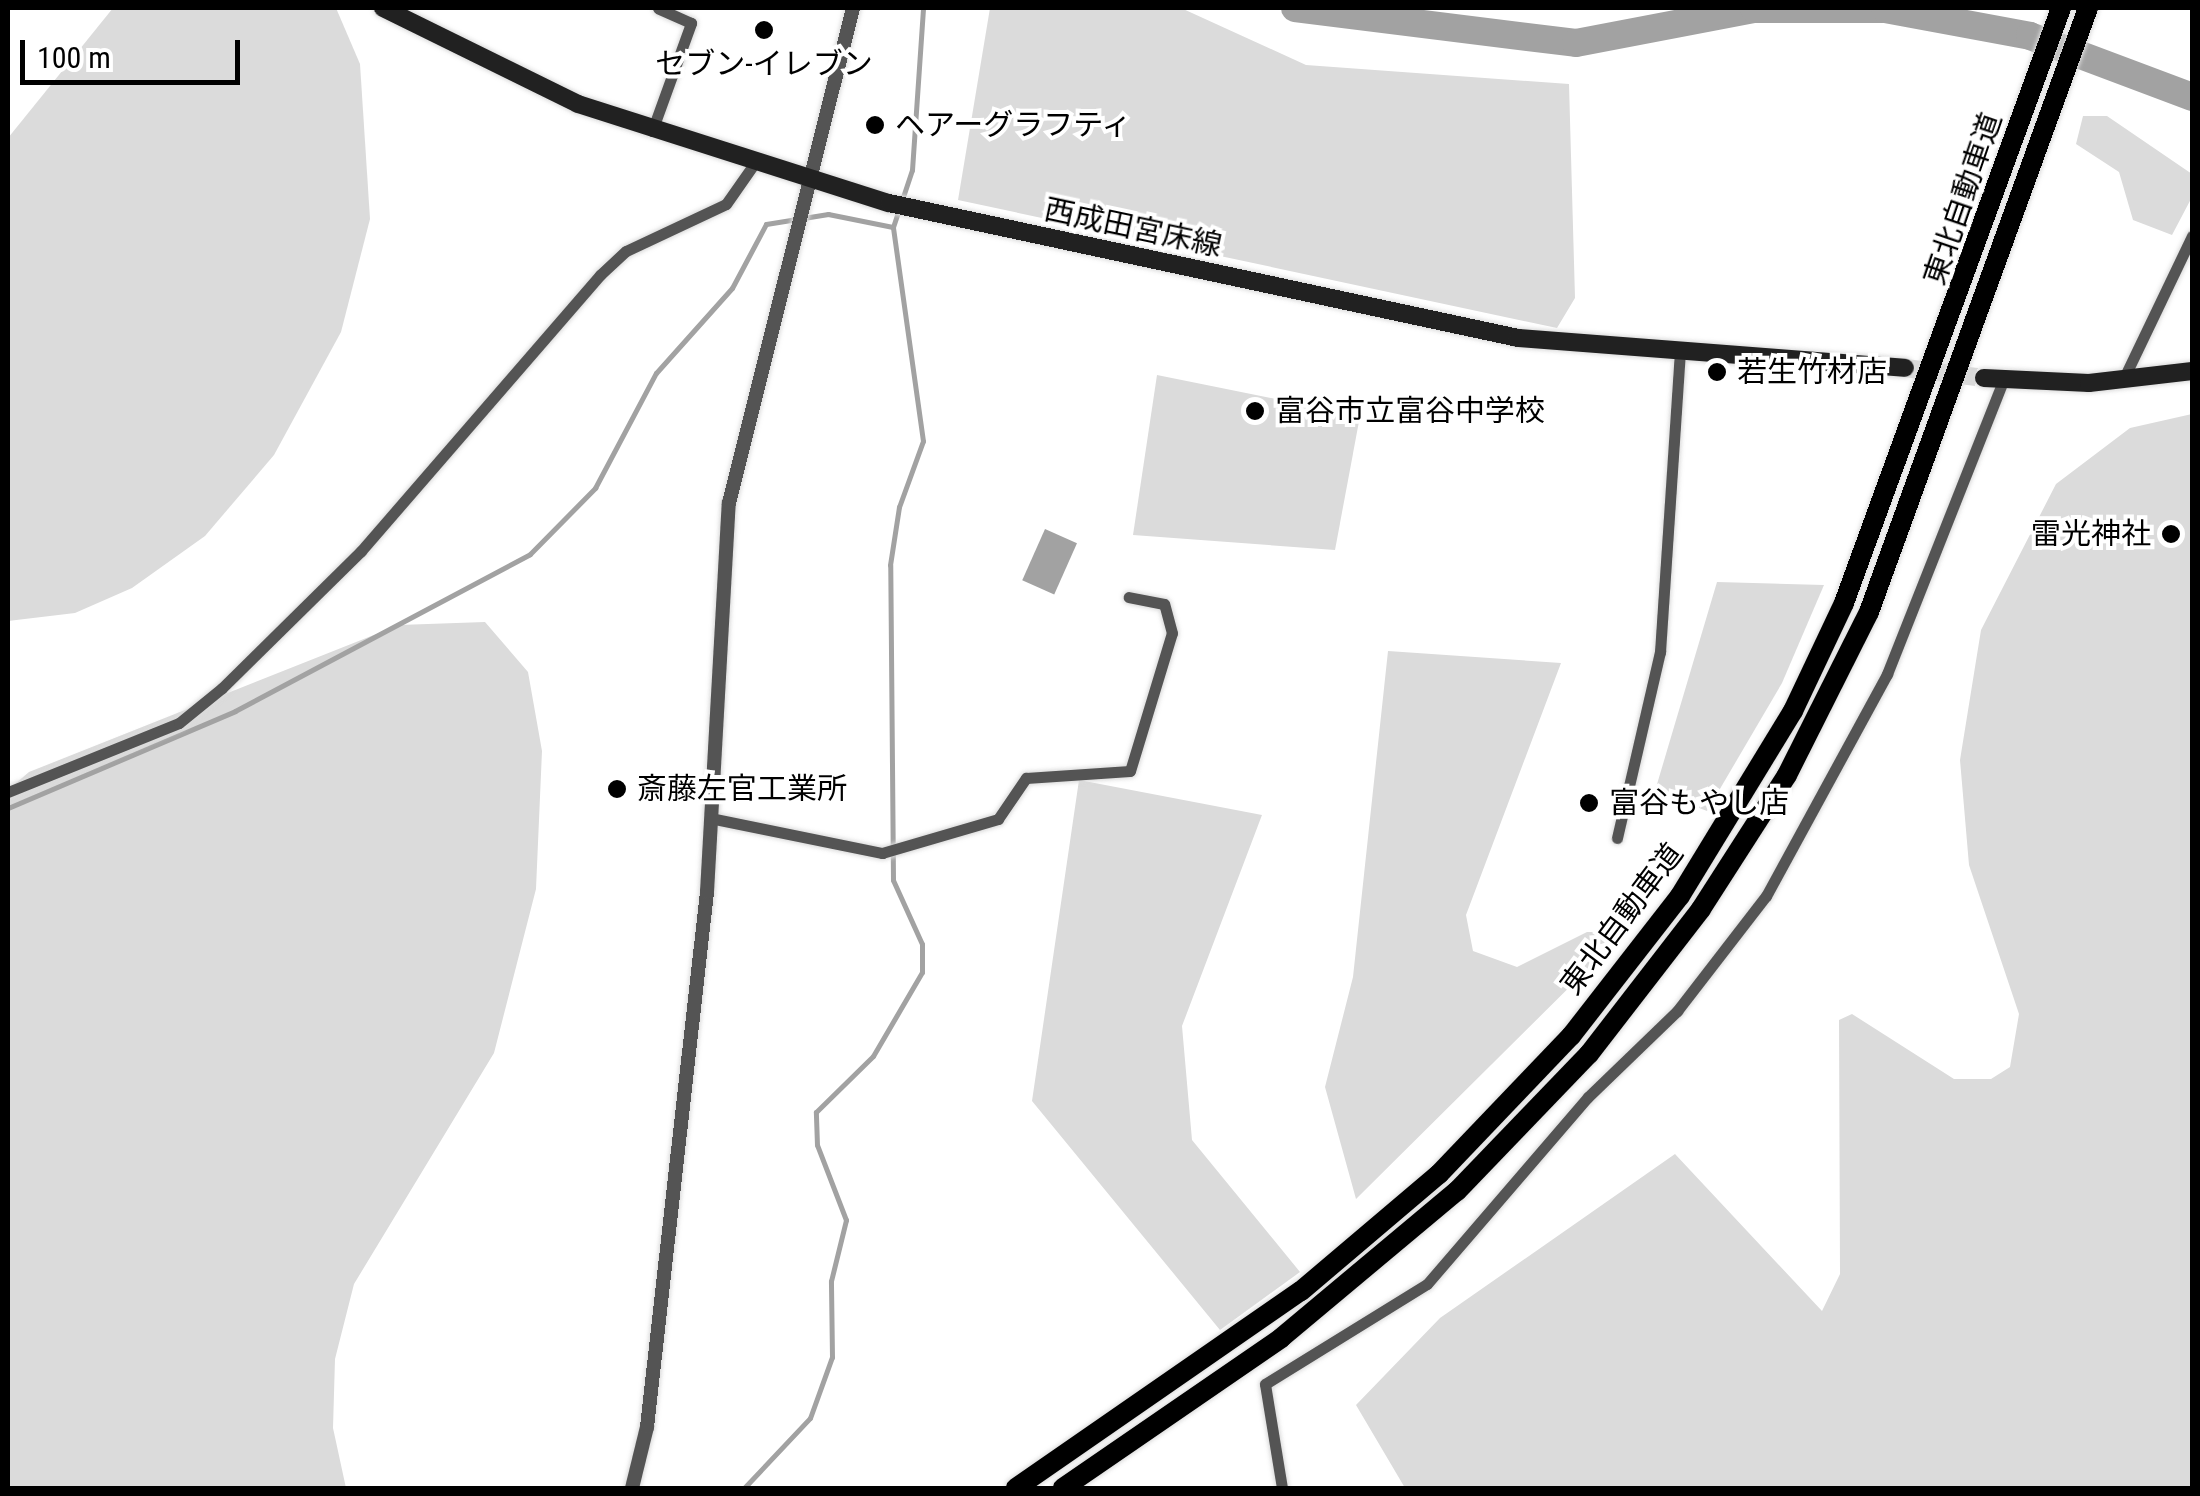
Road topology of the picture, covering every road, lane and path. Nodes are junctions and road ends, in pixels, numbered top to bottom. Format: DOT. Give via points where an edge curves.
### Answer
graph roads {
  1 [pos="658,8"];
  2 [pos="853,8"];
  3 [pos="390,9"];
  4 [pos="2060,9"];
  5 [pos="2086,13"];
  6 [pos="652,131"];
  7 [pos="754,164"];
  8 [pos="816,182"];
  9 [pos="2192,236"];
  10 [pos="1680,352"];
  11 [pos="1905,368"];
  12 [pos="2192,371"];
  13 [pos="1993,379"];
  14 [pos="2123,380"];
  15 [pos="1130,597"];
  16 [pos="8,792"];
  17 [pos="710,818"];
  18 [pos="1617,838"];
  19 [pos="1418,1272"];
  20 [pos="1427,1284"];
  21 [pos="632,1488"];
  22 [pos="1016,1488"];
  23 [pos="1063,1488"];
  24 [pos="1282,1488"];
  1 -- 6 [label="street" via="691,23"];
  2 -- 8 [label="street"];
  3 -- 6 [label="main road, 西成田宮床線" via="494,68"];
  4 -- 22 [label="highway, 東北自動車道" via="1844,603 1793,711 1680,896 1571,1036 1439,1174 1253,1327"];
  5 -- 23 [label="highway, 東北自動車道" via="1868,612 1787,775 1701,909 1588,1054 1458,1192 1281,1338"];
  6 -- 7 [label="main road, 西成田宮床線"];
  7 -- 8 [label="main road, 西成田宮床線"];
  7 -- 16 [label="street" via="726,204 626,251 600,274 460,443 222,688 179,723"];
  8 -- 10 [label="main road, 西成田宮床線" via="889,204 1518,338"];
  8 -- 17 [label="street" via="729,503"];
  9 -- 14 [label="street"];
  10 -- 11 [label="main road, 西成田宮床線"];
  10 -- 18 [label="street" via="1662,635"];
  12 -- 14 [label="main road"];
  13 -- 14 [label="main road"];
  13 -- 20 [label="street" via="1887,674 1766,896 1677,1011 1588,1097"];
  15 -- 17 [label="street" via="1164,604 1172,633 1130,772 1026,778 998,819 882,853"];
  17 -- 21 [label="street" via="647,1428"];
  19 -- 20 [label="street"];
  20 -- 24 [label="street" via="1265,1384"];
}
